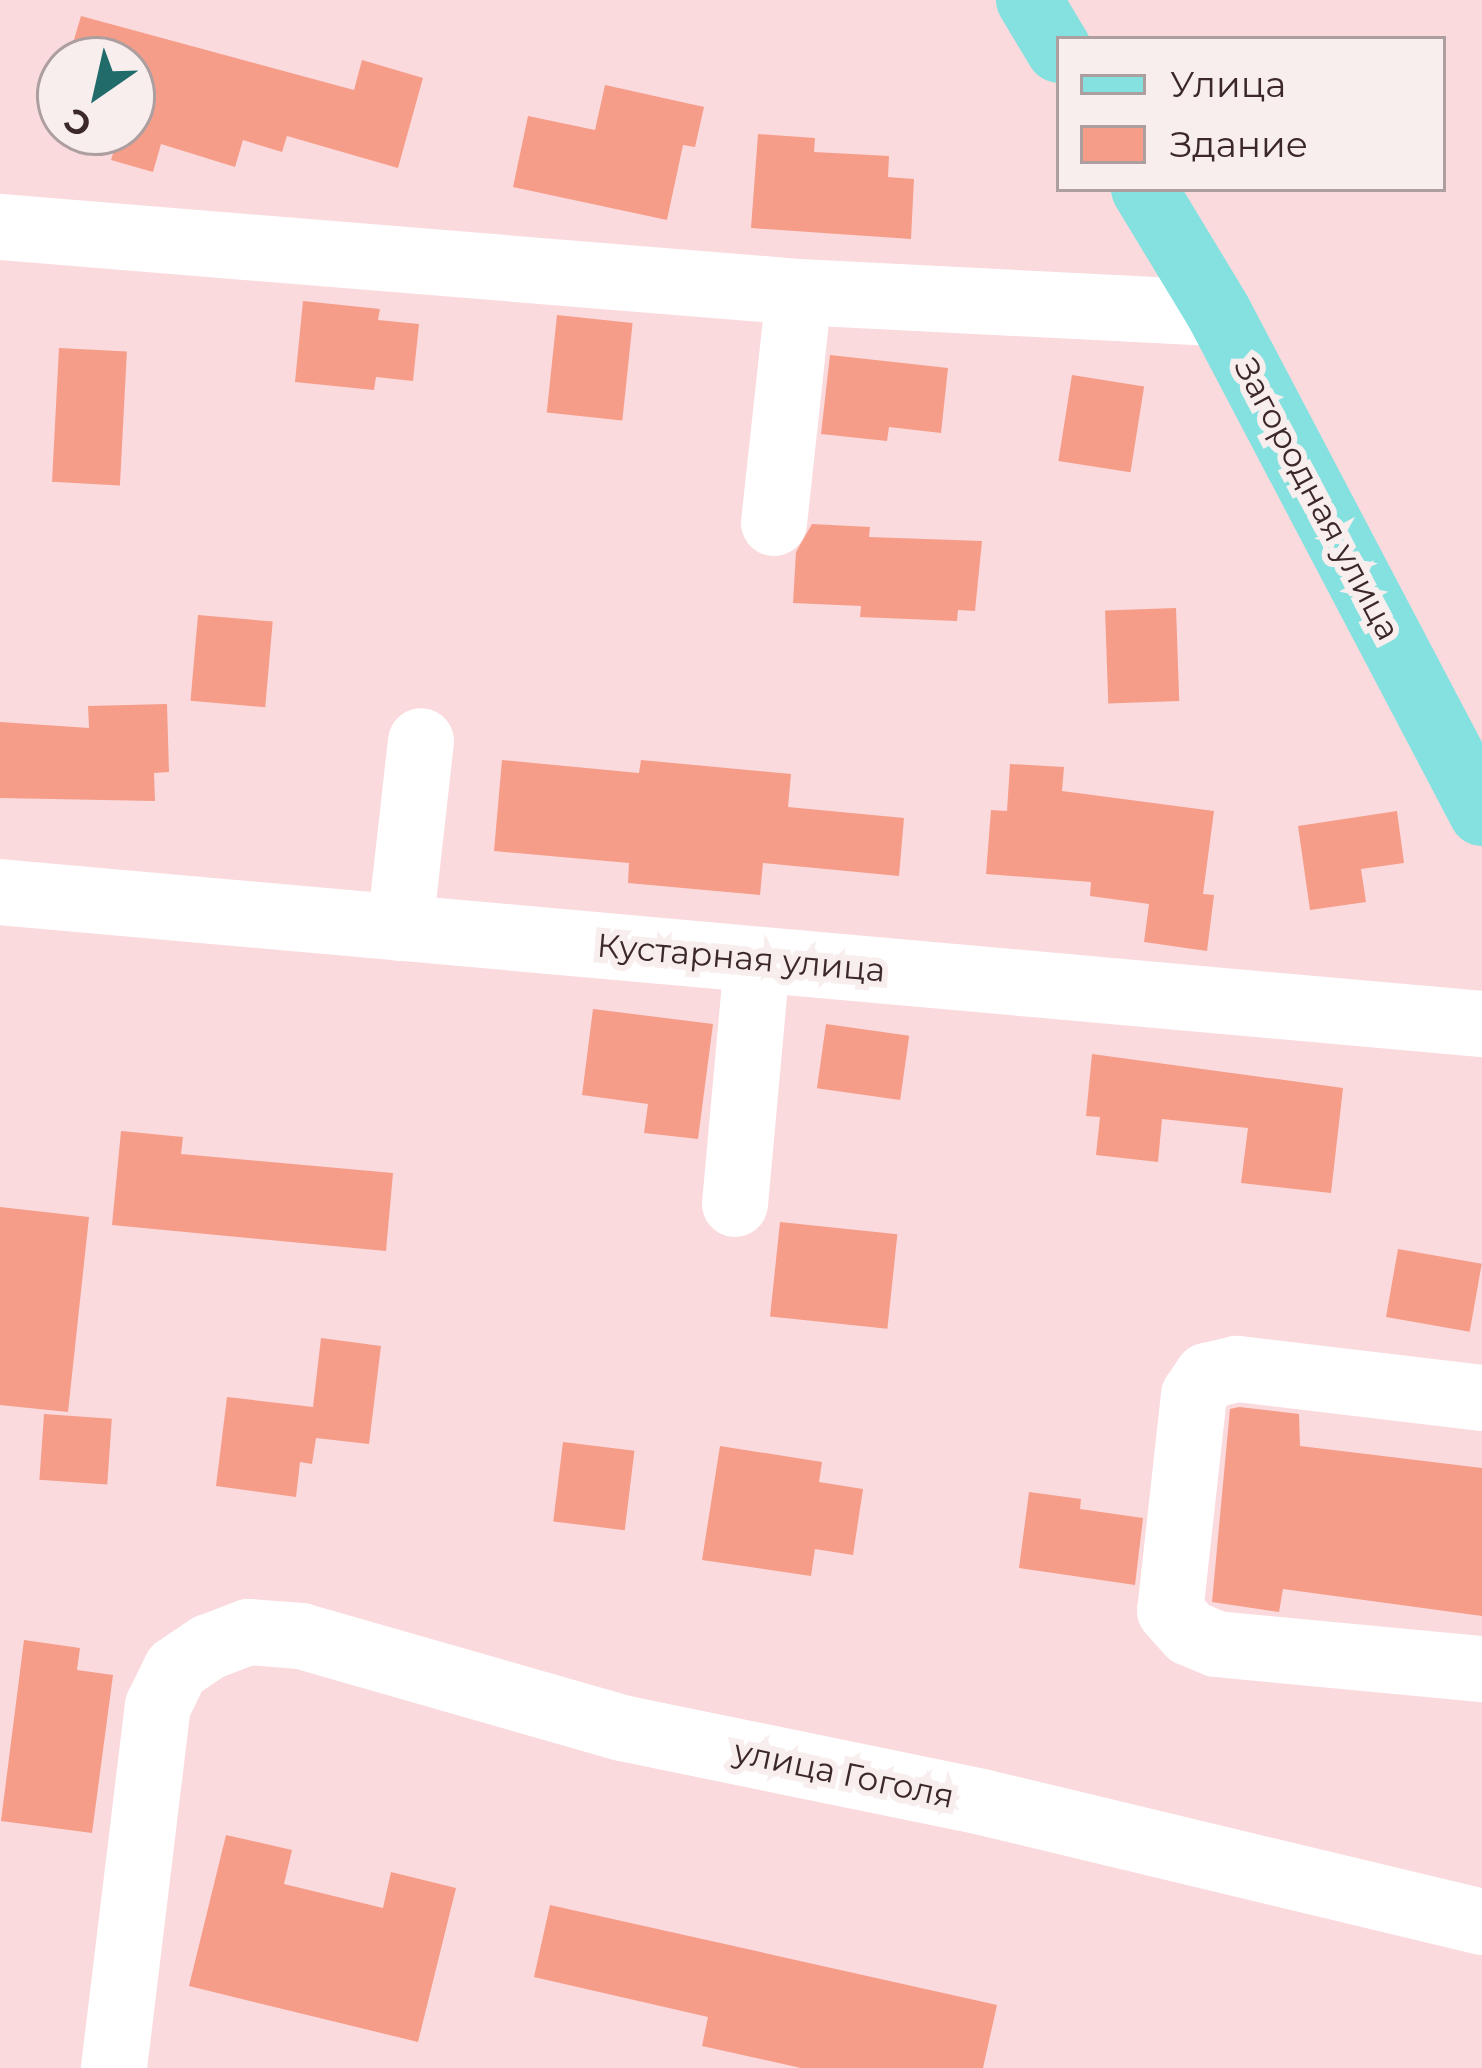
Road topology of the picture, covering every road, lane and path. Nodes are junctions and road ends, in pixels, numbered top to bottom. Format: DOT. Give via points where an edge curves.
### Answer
graph roads {
  1 [pos="1029,0"];
  2 [pos="1056,45"];
  3 [pos="1146,192"];
  4 [pos="0,227"];
  5 [pos="799,292"];
  6 [pos="1219,313"];
  7 [pos="774,523"];
  8 [pos="421,741"];
  9 [pos="1482,813"];
  10 [pos="0,892"];
  11 [pos="400,928"];
  12 [pos="758,960"];
  13 [pos="1482,1024"];
  14 [pos="735,1204"];
  15 [pos="1482,1398"];
  16 [pos="1482,1669"];
  17 [pos="1482,1922"];
  18 [pos="114,2068"];
  1 -- 2 [label="main road"];
  3 -- 6 [label="main road, Загородная улица"];
  4 -- 5 [label="street"];
  5 -- 6 [label="street"];
  5 -- 7 [label="street"];
  6 -- 9 [label="main road, Загородная улица"];
  8 -- 11 [label="street"];
  10 -- 11 [label="street, Кустарная улица"];
  11 -- 12 [label="street, Кустарная улица"];
  12 -- 13 [label="street, Кустарная улица"];
  12 -- 14 [label="street"];
  15 -- 16 [label="street" via="1237,1369 1207,1376 1194,1395 1170,1611 1190,1633 1216,1644"];
  17 -- 18 [label="street, улица Гоголя" via="982,1802 622,1728 301,1636 248,1632 176,1669 158,1706"];
}
